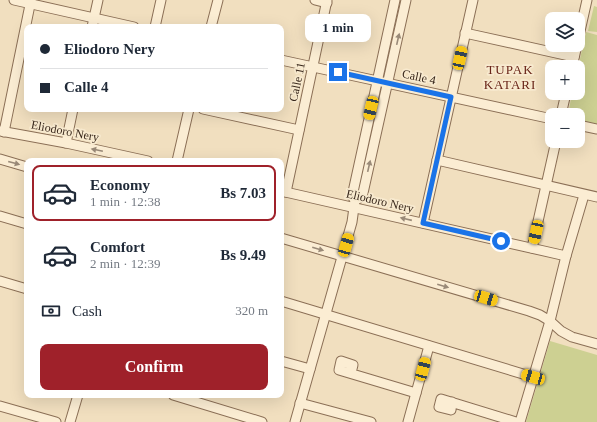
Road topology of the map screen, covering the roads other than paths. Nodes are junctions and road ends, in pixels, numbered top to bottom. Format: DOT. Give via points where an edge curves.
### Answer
graph roads {
  1 [pos="14,0"];
  2 [pos="98,0"];
  3 [pos="161,0"];
  4 [pos="218,0"];
  5 [pos="315,0"];
  6 [pos="395,0"];
  7 [pos="406,0"];
  8 [pos="473,0"];
  9 [pos="587,0"];
  10 [pos="327,1"];
  11 [pos="31,2"];
  12 [pos="584,12"];
  13 [pos="93,23"];
  14 [pos="26,24"];
  15 [pos="103,24"];
  16 [pos="156,24"];
  17 [pos="212,24"];
  18 [pos="24,33"];
  19 [pos="466,33"];
  20 [pos="575,52"];
  21 [pos="574,57"];
  22 [pos="573,60"];
  23 [pos="284,61"];
  24 [pos="313,67"];
  25 [pos="377,80"];
  26 [pos="388,83"];
  27 [pos="451,97"];
  28 [pos="73,112"];
  29 [pos="188,112"];
  30 [pos="217,112"];
  31 [pos="545,117"];
  32 [pos="585,126"];
  33 [pos="597,129"];
  34 [pos="299,130"];
  35 [pos="2,131"];
  36 [pos="66,144"];
  37 [pos="554,148"];
  38 [pos="134,158"];
  39 [pos="178,158"];
  40 [pos="0,159"];
  41 [pos="437,160"];
  42 [pos="24,165"];
  43 [pos="546,186"];
  44 [pos="284,187"];
  45 [pos="284,191"];
  46 [pos="584,194"];
  47 [pos="597,197"];
  48 [pos="354,204"];
  49 [pos="0,216"];
  50 [pos="24,223"];
  51 [pos="423,223"];
  52 [pos="284,239"];
  53 [pos="532,248"];
  54 [pos="342,256"];
  55 [pos="566,256"];
  56 [pos="0,282"];
  57 [pos="24,288"];
  58 [pos="284,302"];
  59 [pos="326,314"];
  60 [pos="550,321"];
  61 [pos="597,344"];
  62 [pos="429,346"];
  63 [pos="284,362"];
  64 [pos="310,369"];
  65 [pos="351,373"];
  66 [pos="533,377"];
  67 [pos="416,393"];
  68 [pos="77,398"];
  69 [pos="183,398"];
  70 [pos="300,402"];
  71 [pos="452,402"];
  72 [pos="0,406"];
  73 [pos="56,422"];
  74 [pos="70,422"];
  75 [pos="262,422"];
  76 [pos="295,422"];
  77 [pos="368,422"];
  78 [pos="408,422"];
  79 [pos="516,422"];
  80 [pos="520,422"];
  1 -- 11 [label="street"];
  2 -- 13 [label="street"];
  3 -- 16 [label="street"];
  4 -- 17 [label="street"];
  5 -- 10 [label="street"];
  6 -- 25 [label="street"];
  26 -- 7 [label="street, one-way"];
  8 -- 19 [label="street"];
  9 -- 12 [label="street"];
  10 -- 24 [label="street, Calle 11"];
  11 -- 13 [label="street"];
  11 -- 14 [label="street"];
  13 -- 15 [label="street"];
  18 -- 35 [label="street"];
  19 -- 21 [label="street"];
  19 -- 27 [label="street"];
  20 -- 21 [label="street"];
  21 -- 22 [label="street"];
  23 -- 24 [label="street, Calle 4"];
  24 -- 25 [label="street, Calle 4"];
  24 -- 34 [label="street, Calle 11"];
  25 -- 26 [label="street, Calle 4"];
  25 -- 48 [label="street" via="352,192"];
  26 -- 27 [label="street, Calle 4"];
  48 -- 26 [label="street, one-way" via="363,193"];
  27 -- 31 [label="street, Calle 4"];
  27 -- 41 [label="street"];
  28 -- 36 [label="street"];
  29 -- 39 [label="street"];
  30 -- 34 [label="street"];
  32 -- 33 [label="street"];
  34 -- 44 [label="street, Calle 11"];
  35 -- 36 [label="street, Eliodoro Nery"];
  38 -- 36 [label="street, Eliodoro Nery, one-way"];
  37 -- 43 [label="street"];
  40 -- 42 [label="street, one-way"];
  41 -- 43 [label="street"];
  41 -- 51 [label="street"];
  43 -- 46 [label="street"];
  43 -- 53 [label="street"];
  45 -- 48 [label="street, Eliodoro Nery"];
  46 -- 47 [label="street"];
  46 -- 55 [label="street"];
  51 -- 48 [label="street, Eliodoro Nery, one-way"];
  48 -- 54 [label="street" via="352,222"];
  49 -- 50 [label="street"];
  51 -- 53 [label="street, Eliodoro Nery"];
  52 -- 54 [label="street, one-way"];
  53 -- 55 [label="street, Eliodoro Nery"];
  54 -- 59 [label="street"];
  54 -- 60 [label="street, one-way" via="529,311"];
  55 -- 60 [label="street"];
  56 -- 57 [label="street"];
  58 -- 59 [label="street"];
  59 -- 62 [label="street"];
  59 -- 64 [label="street"];
  60 -- 61 [label="street" via="572,337"];
  60 -- 66 [label="street"];
  62 -- 66 [label="street"];
  62 -- 67 [label="street"];
  63 -- 64 [label="street"];
  64 -- 70 [label="street"];
  65 -- 67 [label="street"];
  66 -- 80 [label="street"];
  67 -- 78 [label="street"];
  68 -- 74 [label="street"];
  69 -- 75 [label="street"];
  70 -- 76 [label="street"];
  70 -- 77 [label="street"];
  71 -- 79 [label="street"];
  72 -- 73 [label="street"];
}
